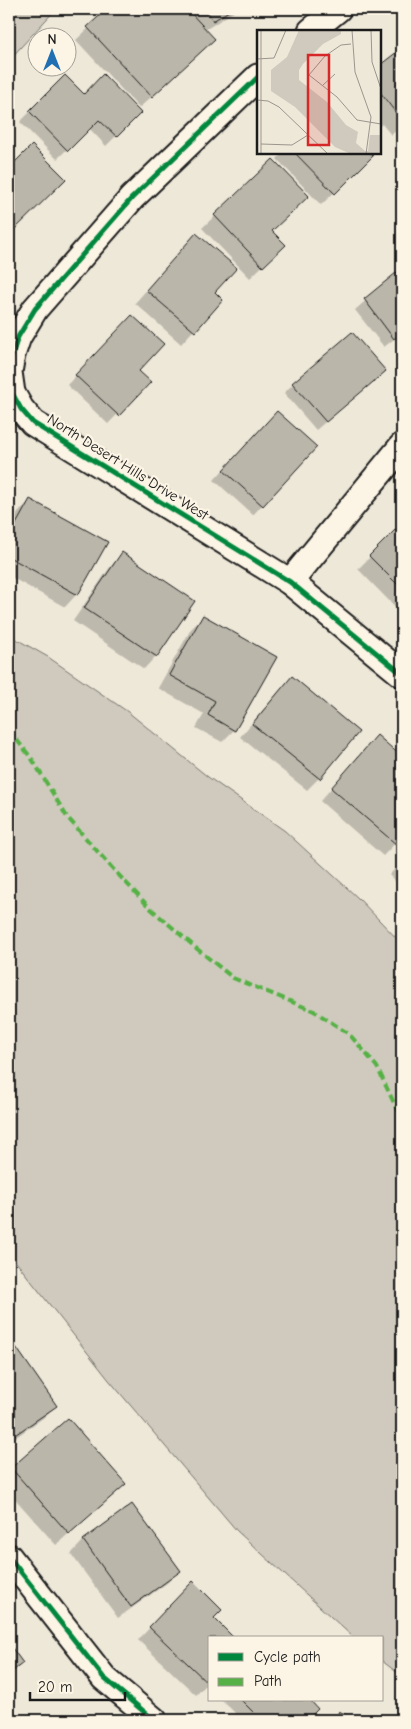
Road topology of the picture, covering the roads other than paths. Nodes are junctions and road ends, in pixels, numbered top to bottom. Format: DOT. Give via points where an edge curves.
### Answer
graph roads {
  1 [pos="338,9"];
  2 [pos="312,30"];
  3 [pos="257,78"];
  4 [pos="402,446"];
  5 [pos="290,582"];
  6 [pos="402,674"];
  7 [pos="9,1557"];
  8 [pos="154,1720"];
  1 -- 2 [label="street"];
  3 -- 5 [label="street, North Desert Hills Drive West" via="132,198 35,309 18,337 9,372 12,393 33,423"];
  4 -- 5 [label="street"];
  5 -- 6 [label="street, North Desert Hills Drive West"];
  7 -- 8 [label="street" via="104,1678"];
}
